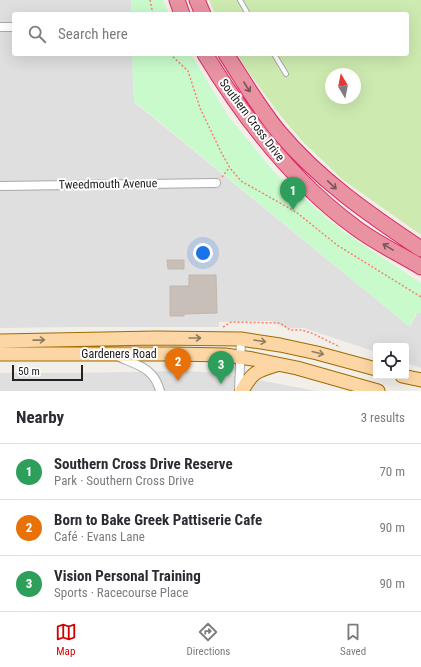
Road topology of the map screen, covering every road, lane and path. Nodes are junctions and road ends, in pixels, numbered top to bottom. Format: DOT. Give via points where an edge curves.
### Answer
graph roads {
  1 [pos="150,0"];
  2 [pos="177,0"];
  3 [pos="197,0"];
  4 [pos="240,0"];
  5 [pos="153,12"];
  6 [pos="181,12"];
  7 [pos="202,12"];
  8 [pos="247,12"];
  9 [pos="0,27"];
  10 [pos="12,27"];
  11 [pos="172,56"];
  12 [pos="206,56"];
  13 [pos="227,56"];
  14 [pos="275,56"];
  15 [pos="286,74"];
  16 [pos="230,168"];
  17 [pos="216,183"];
  18 [pos="0,186"];
  19 [pos="421,249"];
  20 [pos="421,267"];
  21 [pos="421,297"];
  22 [pos="222,328"];
  23 [pos="240,339"];
  24 [pos="0,341"];
  25 [pos="342,348"];
  26 [pos="0,354"];
  27 [pos="114,354"];
  28 [pos="240,357"];
  29 [pos="278,364"];
  30 [pos="373,368"];
  31 [pos="409,377"];
  32 [pos="421,380"];
  33 [pos="160,391"];
  34 [pos="239,391"];
  35 [pos="242,391"];
  36 [pos="378,391"];
  1 -- 5 [label="path"];
  2 -- 6 [label="highway"];
  3 -- 7 [label="highway"];
  4 -- 8 [label="lane"];
  9 -- 10 [label="street"];
  11 -- 16 [label="path" via="188,71 200,108"];
  20 -- 12 [label="highway, Southern Cross Drive, one-way" via="356,228 306,186 276,154 236,102"];
  13 -- 19 [label="highway, Southern Cross Drive, one-way" via="279,132 297,151 349,199"];
  14 -- 15 [label="lane"];
  16 -- 17 [label="path"];
  16 -- 21 [label="path" via="241,181 296,212 337,245"];
  17 -- 18 [label="street, Tweedmouth Avenue"];
  22 -- 25 [label="path" via="231,322 280,323 290,330 314,334"];
  24 -- 23 [label="main road, Gardeners Road, one-way"];
  23 -- 28 [label="street"];
  23 -- 30 [label="main road, Gardeners Road, one-way" via="317,353"];
  26 -- 27 [label="main road, Gardeners Road"];
  27 -- 28 [label="main road, Gardeners Road"];
  27 -- 33 [label="street" via="147,369"];
  28 -- 29 [label="main road, Gardeners Road"];
  28 -- 34 [label="street"];
  29 -- 35 [label="main road" via="253,374"];
  29 -- 36 [label="main road, Gardeners Road"];
  31 -- 32 [label="main road"];
}
